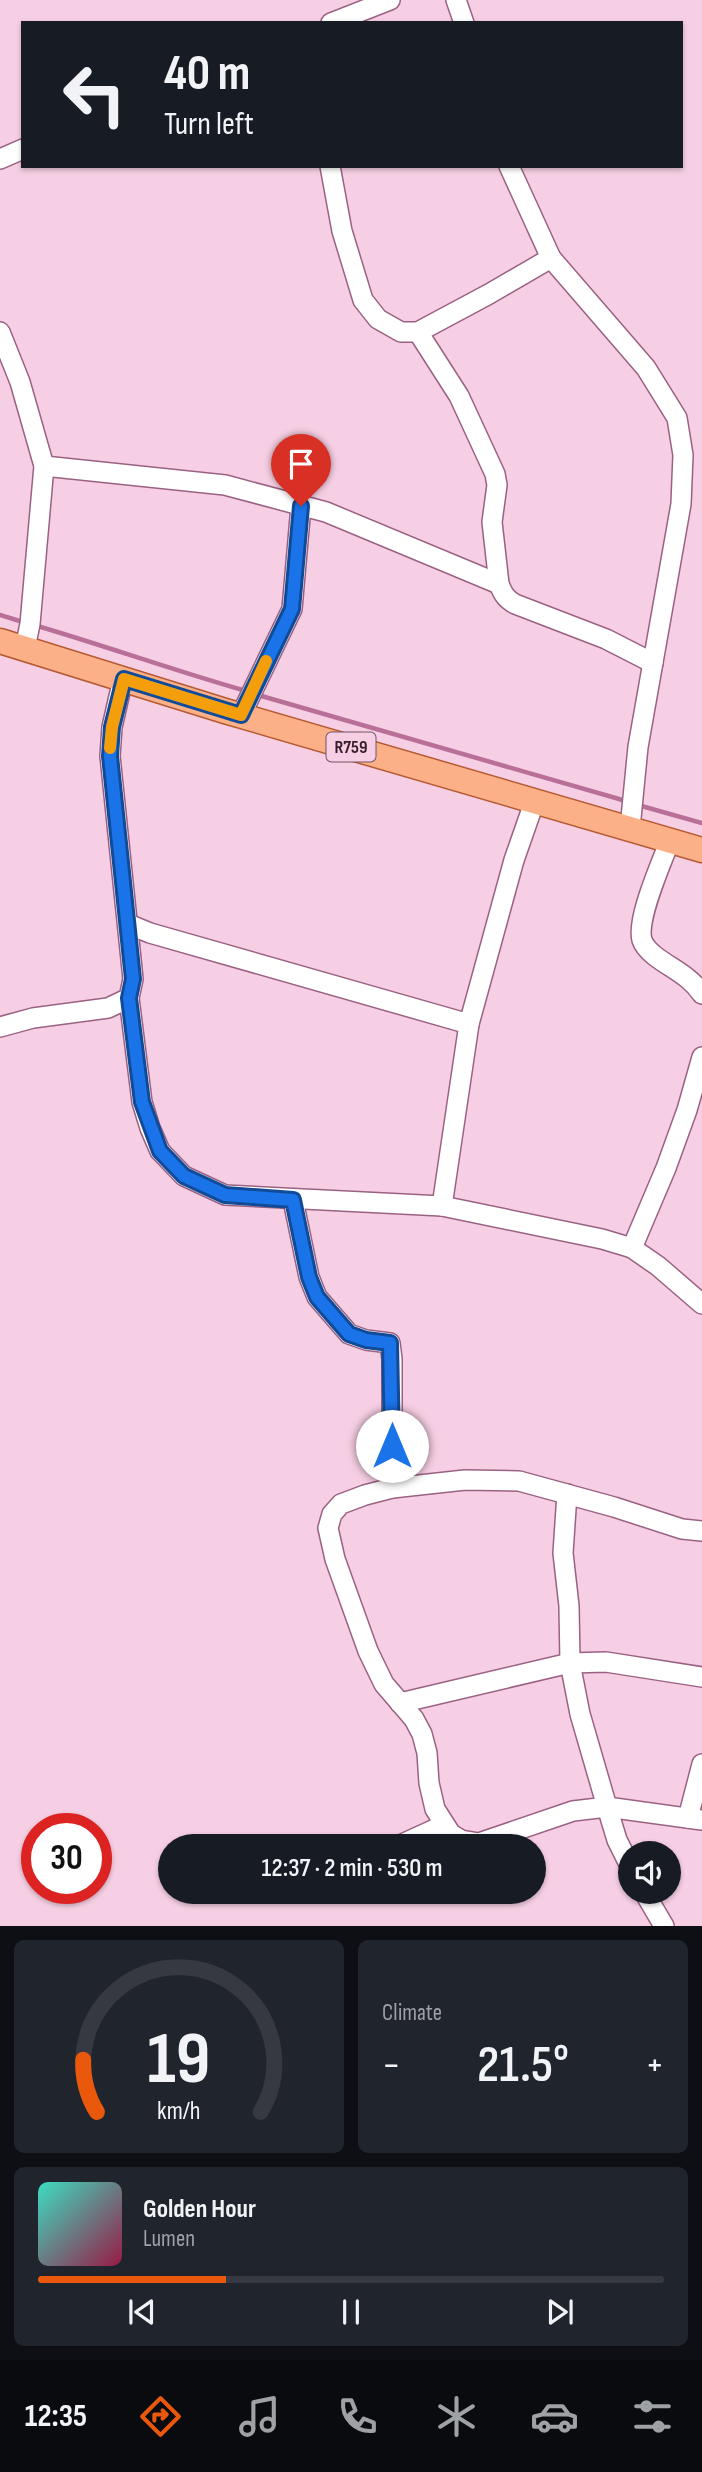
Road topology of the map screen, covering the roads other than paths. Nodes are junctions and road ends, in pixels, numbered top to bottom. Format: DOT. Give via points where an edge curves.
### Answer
graph roads {
  1 [pos="390,0"];
  2 [pos="456,0"];
  3 [pos="336,21"];
  4 [pos="463,21"];
  5 [pos="21,150"];
  6 [pos="0,159"];
  7 [pos="330,168"];
  8 [pos="510,168"];
  9 [pos="551,258"];
  10 [pos="0,332"];
  11 [pos="418,332"];
  12 [pos="44,466"];
  13 [pos="301,506"];
  14 [pos="499,584"];
  15 [pos="0,641"];
  16 [pos="25,648"];
  17 [pos="653,663"];
  18 [pos="124,679"];
  19 [pos="241,715"];
  20 [pos="535,800"];
  21 [pos="630,828"];
  22 [pos="670,840"];
  23 [pos="702,850"];
  24 [pos="128,924"];
  25 [pos="150,933"];
  26 [pos="130,947"];
  27 [pos="702,993"];
  28 [pos="129,998"];
  29 [pos="470,1024"];
  30 [pos="0,1027"];
  31 [pos="702,1057"];
  32 [pos="694,1113"];
  33 [pos="293,1200"];
  34 [pos="442,1206"];
  35 [pos="632,1248"];
  36 [pos="702,1304"];
  37 [pos="392,1488"];
  38 [pos="567,1494"];
  39 [pos="702,1531"];
  40 [pos="570,1663"];
  41 [pos="702,1677"];
  42 [pos="400,1703"];
  43 [pos="702,1764"];
  44 [pos="607,1807"];
  45 [pos="695,1819"];
  46 [pos="444,1825"];
  47 [pos="424,1834"];
  48 [pos="618,1842"];
  49 [pos="651,1904"];
  50 [pos="664,1926"];
  1 -- 3 [label="street"];
  2 -- 4 [label="street"];
  5 -- 6 [label="street"];
  7 -- 11 [label="street" via="342,231 363,300 378,319 401,332"];
  8 -- 9 [label="street"];
  9 -- 11 [label="street"];
  9 -- 17 [label="street" via="646,368 677,418 683,455 681,503"];
  10 -- 12 [label="street"];
  11 -- 14 [label="street" via="460,396 495,474 492,522"];
  12 -- 13 [label="street" via="225,485"];
  12 -- 16 [label="street"];
  13 -- 14 [label="street" via="326,512"];
  13 -- 19 [label="street" via="292,609"];
  14 -- 17 [label="street" via="515,604 606,639"];
  15 -- 16 [label="main road, R759"];
  16 -- 18 [label="main road, R759"];
  17 -- 21 [label="street"];
  18 -- 19 [label="main road, R759"];
  18 -- 24 [label="street" via="110,756"];
  19 -- 20 [label="main road, R759"];
  20 -- 21 [label="main road, R759"];
  20 -- 29 [label="street"];
  21 -- 22 [label="main road, R759"];
  22 -- 23 [label="main road, R759"];
  22 -- 27 [label="street" via="646,909 642,943"];
  24 -- 25 [label="street"];
  24 -- 26 [label="street"];
  25 -- 26 [label="street"];
  25 -- 29 [label="street"];
  26 -- 28 [label="street" via="133,979"];
  28 -- 30 [label="street" via="108,1008"];
  28 -- 33 [label="street" via="142,1102 160,1151 184,1176 225,1195"];
  29 -- 34 [label="street"];
  31 -- 32 [label="street"];
  32 -- 35 [label="street"];
  33 -- 34 [label="street"];
  33 -- 37 [label="street" via="317,1297 349,1334 390,1343"];
  34 -- 35 [label="street"];
  35 -- 36 [label="street"];
  37 -- 38 [label="street" via="465,1480 519,1481"];
  37 -- 42 [label="street" via="341,1504 328,1528 368,1651 384,1684"];
  38 -- 39 [label="street"];
  38 -- 40 [label="street" via="563,1553"];
  40 -- 41 [label="street" via="606,1662"];
  40 -- 42 [label="street"];
  40 -- 44 [label="street"];
  42 -- 46 [label="street" via="422,1734 435,1809"];
  43 -- 45 [label="street"];
  44 -- 45 [label="street"];
  44 -- 46 [label="street" via="573,1811 479,1843 461,1840"];
  44 -- 48 [label="street"];
  46 -- 47 [label="street"];
  49 -- 50 [label="street"];
}
